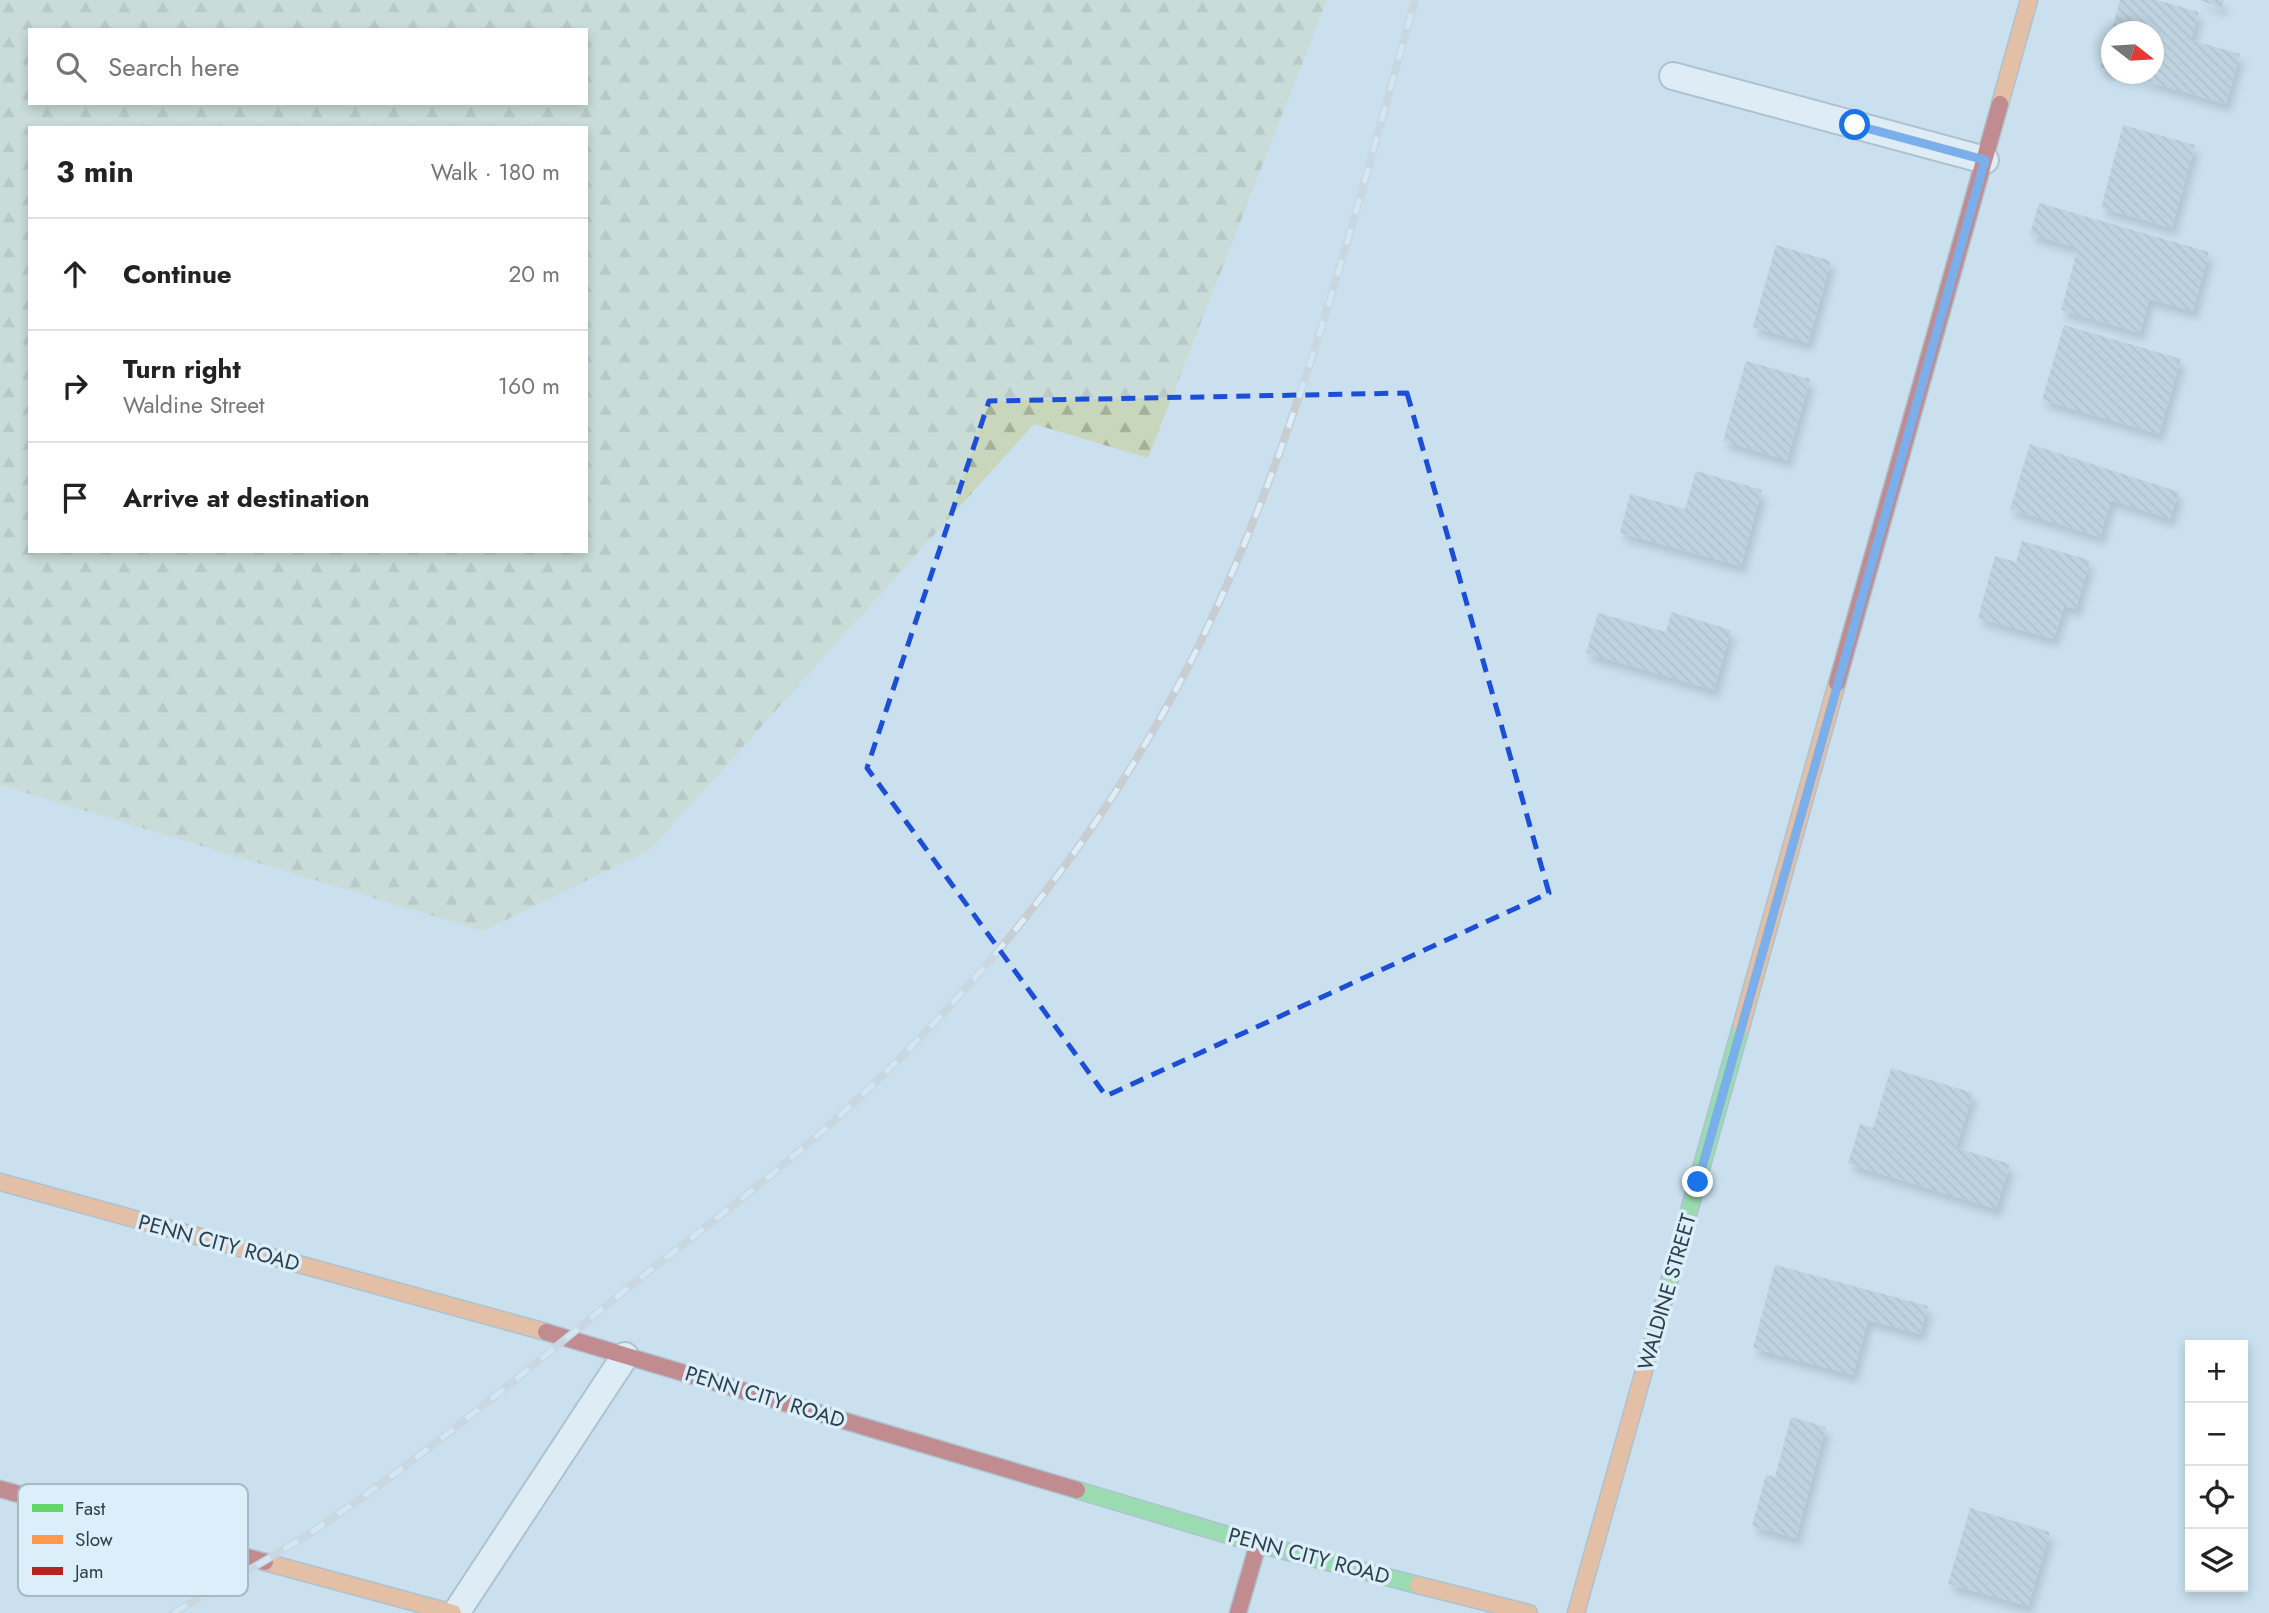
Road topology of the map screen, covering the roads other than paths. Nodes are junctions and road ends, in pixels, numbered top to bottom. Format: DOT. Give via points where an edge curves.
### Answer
graph roads {
  1 [pos="2029,0"];
  2 [pos="1673,76"];
  3 [pos="1985,160"];
  4 [pos="0,1182"];
  5 [pos="625,1356"];
  6 [pos="0,1489"];
  7 [pos="18,1494"];
  8 [pos="1258,1544"];
  9 [pos="248,1557"];
  10 [pos="455,1613"];
  11 [pos="1238,1613"];
  12 [pos="1529,1613"];
  13 [pos="1576,1613"];
  1 -- 3 [label="street, WALDINE STREET"];
  2 -- 3 [label="lane"];
  3 -- 13 [label="street, WALDINE STREET"];
  4 -- 5 [label="street, PENN CITY ROAD"];
  5 -- 8 [label="street, PENN CITY ROAD"];
  5 -- 10 [label="lane"];
  6 -- 7 [label="street"];
  8 -- 11 [label="street"];
  8 -- 12 [label="street, PENN CITY ROAD"];
  9 -- 10 [label="street"];
}
